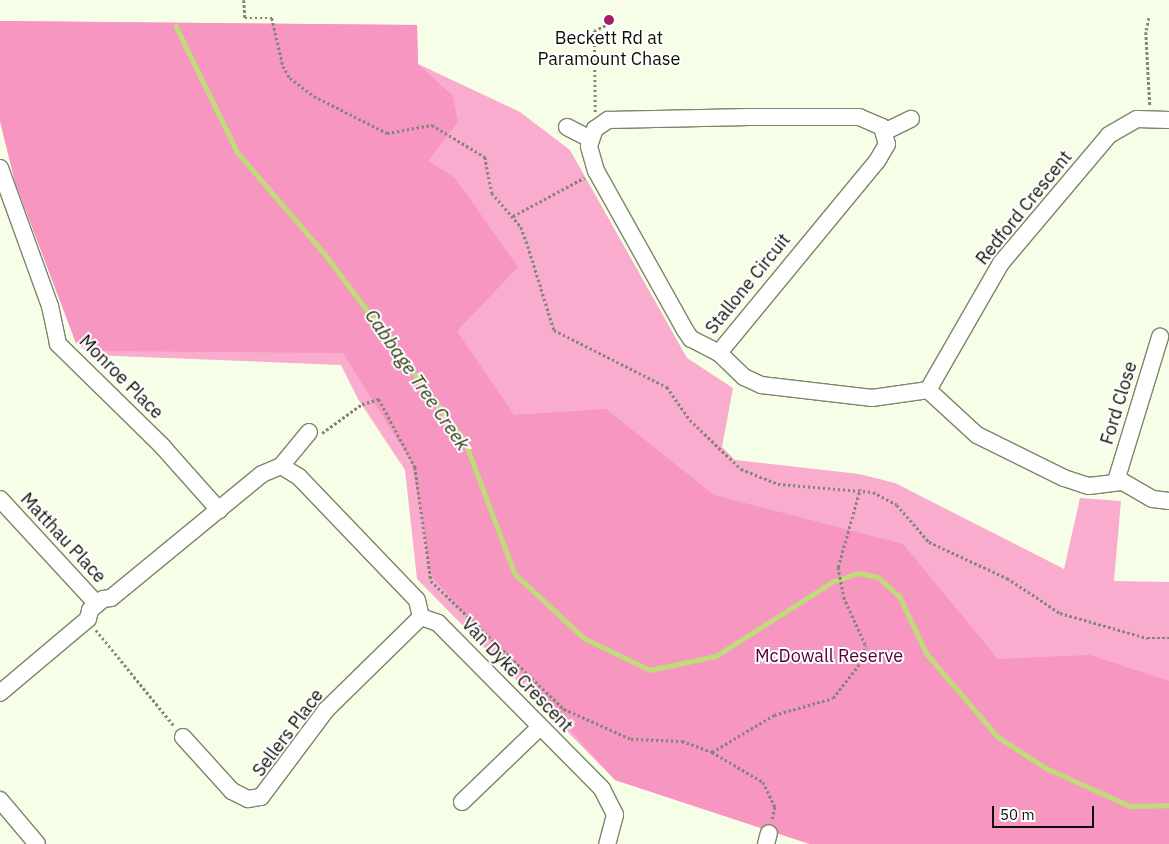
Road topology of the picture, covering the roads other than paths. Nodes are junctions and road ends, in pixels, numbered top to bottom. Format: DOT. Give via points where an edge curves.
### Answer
graph roads {
  1 [pos="910,119"];
  2 [pos="1169,120"];
  3 [pos="567,127"];
  4 [pos="884,132"];
  5 [pos="591,139"];
  6 [pos="0,168"];
  7 [pos="1160,336"];
  8 [pos="719,352"];
  9 [pos="928,390"];
  10 [pos="308,432"];
  11 [pos="281,466"];
  12 [pos="1116,481"];
  13 [pos="0,500"];
  14 [pos="1169,501"];
  15 [pos="218,510"];
  16 [pos="97,604"];
  17 [pos="422,617"];
  18 [pos="0,693"];
  19 [pos="540,727"];
  20 [pos="183,737"];
  21 [pos="0,800"];
  22 [pos="462,802"];
  23 [pos="37,844"];
  24 [pos="607,844"];
  1 -- 4 [label="street"];
  2 -- 9 [label="street, Redford Crescent" via="1151,119 1122,125 1109,136 1018,243"];
  3 -- 5 [label="street"];
  4 -- 5 [label="street" via="873,120 859,117 623,118 602,123"];
  4 -- 8 [label="street, Stallone Circuit" via="887,144 877,161"];
  5 -- 8 [label="street, Stallone Circuit" via="596,171 685,330 691,339"];
  6 -- 15 [label="street, Monroe Place" via="50,306 58,344 162,446"];
  7 -- 12 [label="street, Ford Close"];
  8 -- 9 [label="street" via="744,377 761,385 872,398"];
  9 -- 12 [label="street" via="977,435 1064,478 1089,486"];
  10 -- 11 [label="street"];
  11 -- 15 [label="street" via="262,474"];
  11 -- 17 [label="street" via="299,477 417,600"];
  12 -- 14 [label="street" via="1153,499"];
  13 -- 16 [label="street, Matthau Place"];
  15 -- 16 [label="street" via="111,598"];
  16 -- 18 [label="street" via="88,619"];
  17 -- 19 [label="street, Van Dyke Crescent" via="438,623"];
  17 -- 20 [label="street, Sellers Place" via="326,710 262,797 248,799 232,791"];
  19 -- 22 [label="street"];
  19 -- 24 [label="street, Van Dyke Crescent" via="602,789 613,807"];
  21 -- 23 [label="street"];
}
